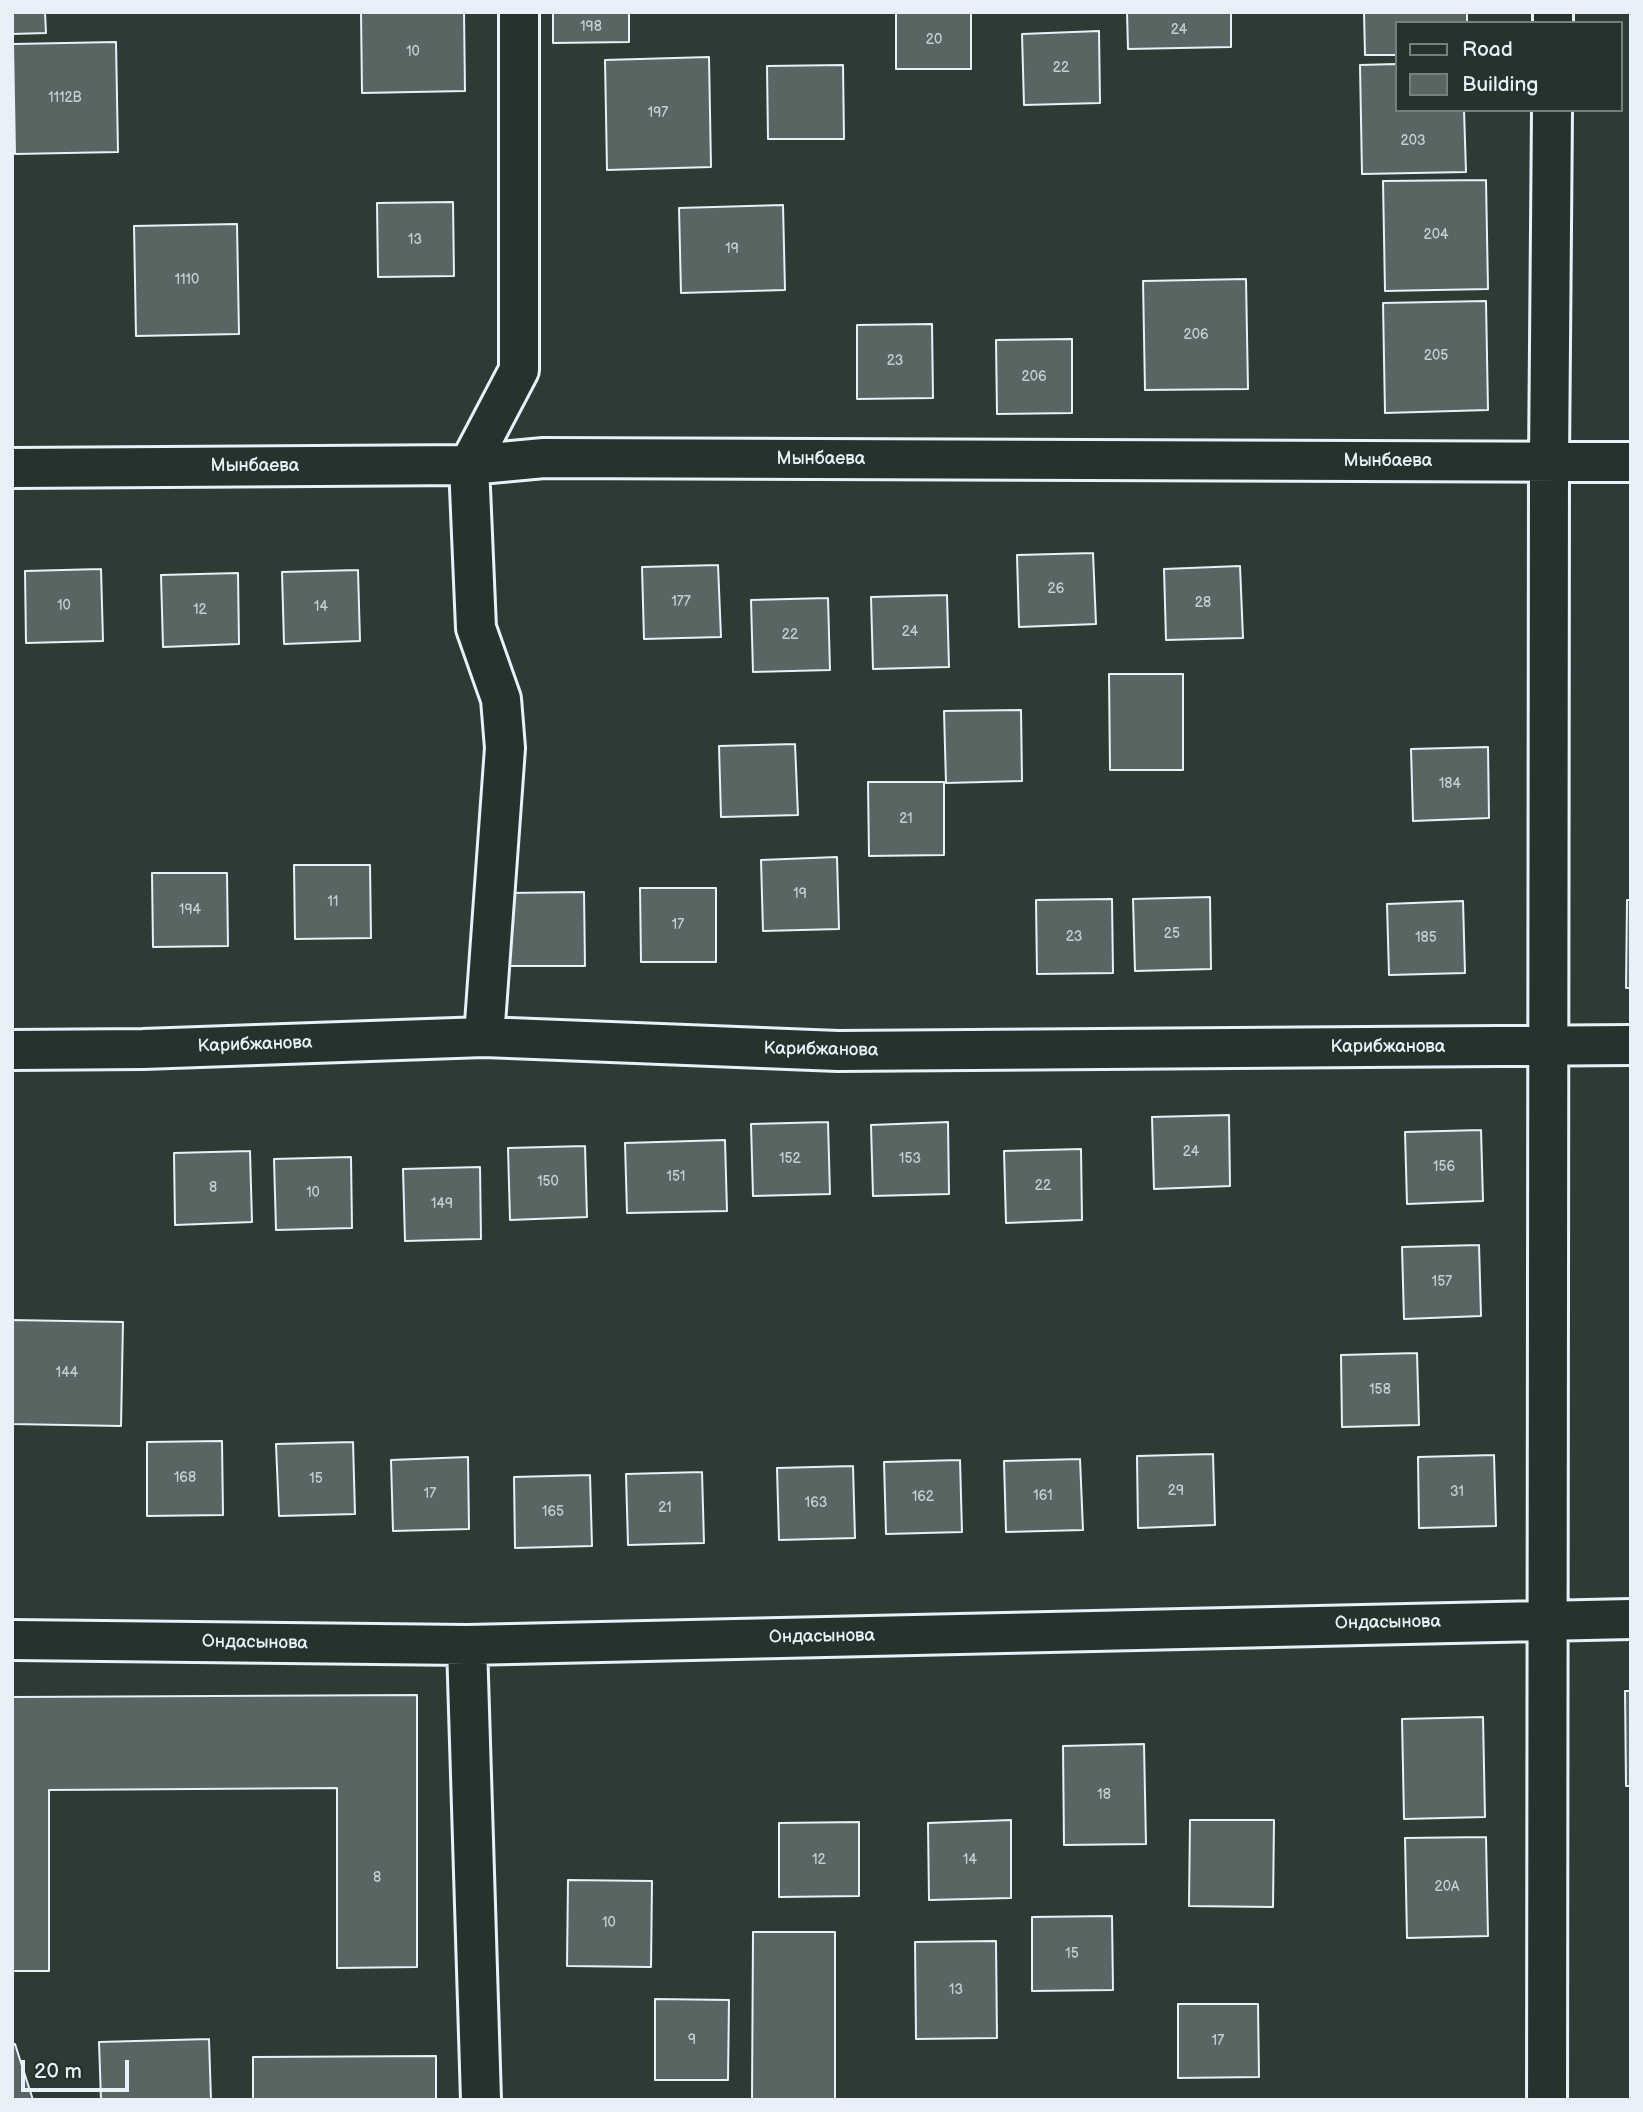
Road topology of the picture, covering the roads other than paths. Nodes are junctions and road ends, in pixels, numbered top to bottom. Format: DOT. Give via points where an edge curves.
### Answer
graph roads {
  1 [pos="519,12"];
  2 [pos="1552,112"];
  3 [pos="1549,461"];
  4 [pos="1631,462"];
  5 [pos="469,465"];
  6 [pos="12,468"];
  7 [pos="484,1037"];
  8 [pos="1550,1045"];
  9 [pos="1631,1045"];
  10 [pos="12,1050"];
  11 [pos="1631,1619"];
  12 [pos="1549,1620"];
  13 [pos="12,1640"];
  14 [pos="467,1645"];
  15 [pos="481,2100"];
  16 [pos="1547,2100"];
  1 -- 5 [label="street" via="519,370"];
  2 -- 3 [label="street"];
  3 -- 4 [label="street, Мынбаева"];
  3 -- 5 [label="street, Мынбаева" via="544,458"];
  3 -- 8 [label="street"];
  5 -- 6 [label="street, Мынбаева"];
  5 -- 7 [label="street" via="476,628 501,699 505,748"];
  7 -- 8 [label="street, Карибжанова" via="838,1051"];
  7 -- 10 [label="street, Карибжанова"];
  8 -- 9 [label="street, Карибжанова"];
  8 -- 12 [label="street"];
  11 -- 12 [label="street, Ондасынова"];
  12 -- 14 [label="street, Ондасынова"];
  12 -- 16 [label="street"];
  13 -- 14 [label="street, Ондасынова"];
  14 -- 15 [label="street"];
}
